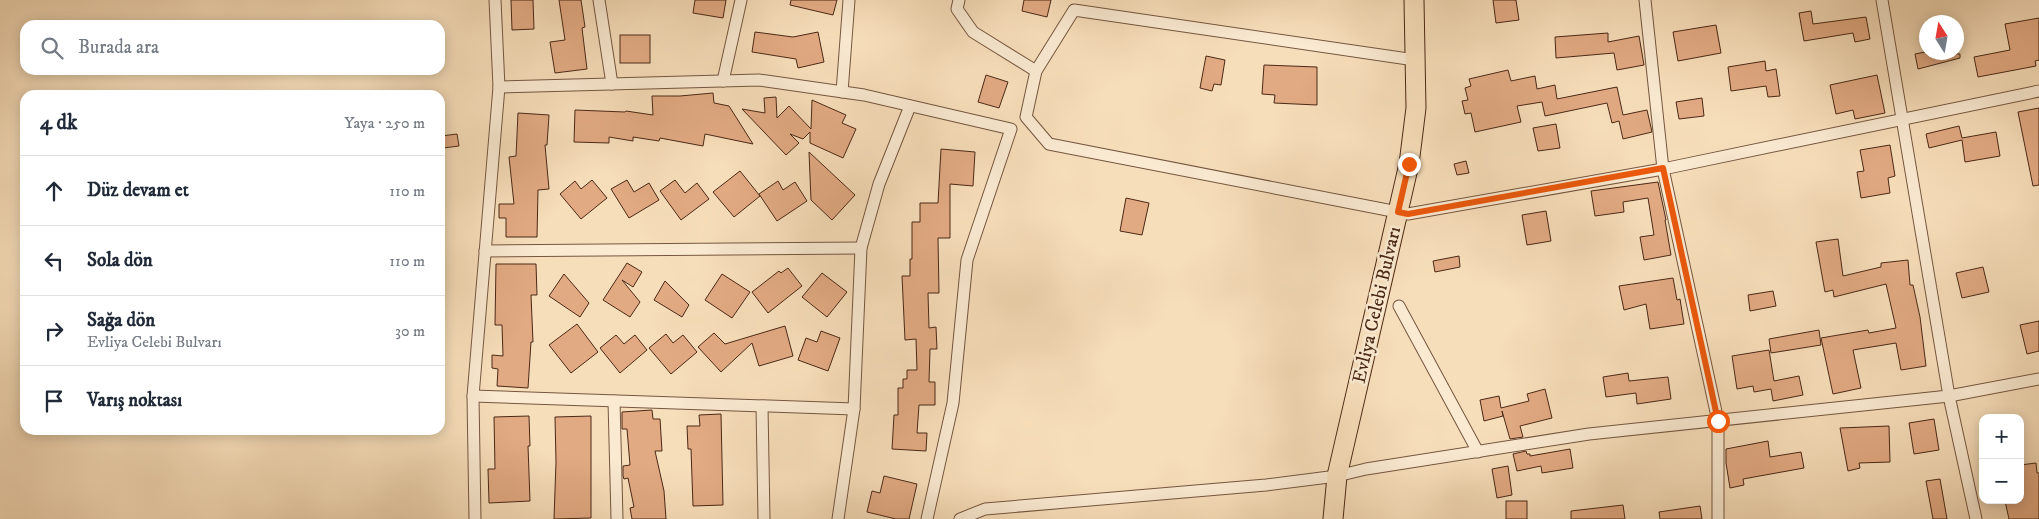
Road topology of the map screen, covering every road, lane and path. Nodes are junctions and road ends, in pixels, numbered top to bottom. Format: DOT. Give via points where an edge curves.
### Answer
graph roads {
  1 [pos="495,0"];
  2 [pos="599,0"];
  3 [pos="740,0"];
  4 [pos="849,0"];
  5 [pos="959,0"];
  6 [pos="1414,0"];
  7 [pos="1645,0"];
  8 [pos="1882,0"];
  9 [pos="1415,60"];
  10 [pos="1036,71"];
  11 [pos="723,81"];
  12 [pos="612,84"];
  13 [pos="499,87"];
  14 [pos="2039,91"];
  15 [pos="842,92"];
  16 [pos="910,106"];
  17 [pos="1903,119"];
  18 [pos="1663,168"];
  19 [pos="1398,212"];
  20 [pos="861,248"];
  21 [pos="485,250"];
  22 [pos="1398,306"];
  23 [pos="2039,379"];
  24 [pos="473,396"];
  25 [pos="1949,396"];
  26 [pos="614,401"];
  27 [pos="762,406"];
  28 [pos="854,408"];
  29 [pos="1718,421"];
  30 [pos="1478,452"];
  31 [pos="1337,476"];
  32 [pos="476,519"];
  33 [pos="617,519"];
  34 [pos="764,519"];
  35 [pos="838,519"];
  36 [pos="927,519"];
  37 [pos="960,519"];
  38 [pos="1333,519"];
  39 [pos="1718,519"];
  40 [pos="1976,519"];
  1 -- 13 [label="street"];
  2 -- 12 [label="street"];
  3 -- 11 [label="street"];
  4 -- 15 [label="street"];
  5 -- 10 [label="street" via="957,9 973,32"];
  6 -- 9 [label="main road, Evliya Celebi Bulvarı"];
  7 -- 18 [label="street"];
  8 -- 17 [label="street"];
  9 -- 10 [label="street" via="1074,10"];
  9 -- 19 [label="main road, Evliya Celebi Bulvarı" via="1416,108 1409,164"];
  10 -- 19 [label="street" via="1026,117 1049,144"];
  11 -- 12 [label="street"];
  11 -- 15 [label="street" via="759,80"];
  12 -- 13 [label="street"];
  13 -- 21 [label="street"];
  14 -- 17 [label="street"];
  15 -- 16 [label="street"];
  16 -- 20 [label="street" via="880,184"];
  16 -- 36 [label="street" via="1011,130 967,260 953,403"];
  17 -- 18 [label="street"];
  17 -- 25 [label="street"];
  18 -- 19 [label="street" via="1408,214"];
  18 -- 29 [label="street"];
  19 -- 31 [label="main road, Evliya Celebi Bulvarı"];
  20 -- 21 [label="street"];
  20 -- 28 [label="street"];
  21 -- 24 [label="street"];
  22 -- 30 [label="street"];
  23 -- 25 [label="street"];
  24 -- 26 [label="street"];
  24 -- 32 [label="street"];
  25 -- 29 [label="street"];
  25 -- 40 [label="street"];
  26 -- 27 [label="street"];
  26 -- 33 [label="street"];
  27 -- 28 [label="street"];
  27 -- 34 [label="street"];
  28 -- 35 [label="street"];
  29 -- 30 [label="street" via="1590,434"];
  29 -- 39 [label="street"];
  30 -- 31 [label="street"];
  31 -- 37 [label="street" via="1266,486 985,509"];
  31 -- 38 [label="main road, Evliya Celebi Bulvarı"];
}
